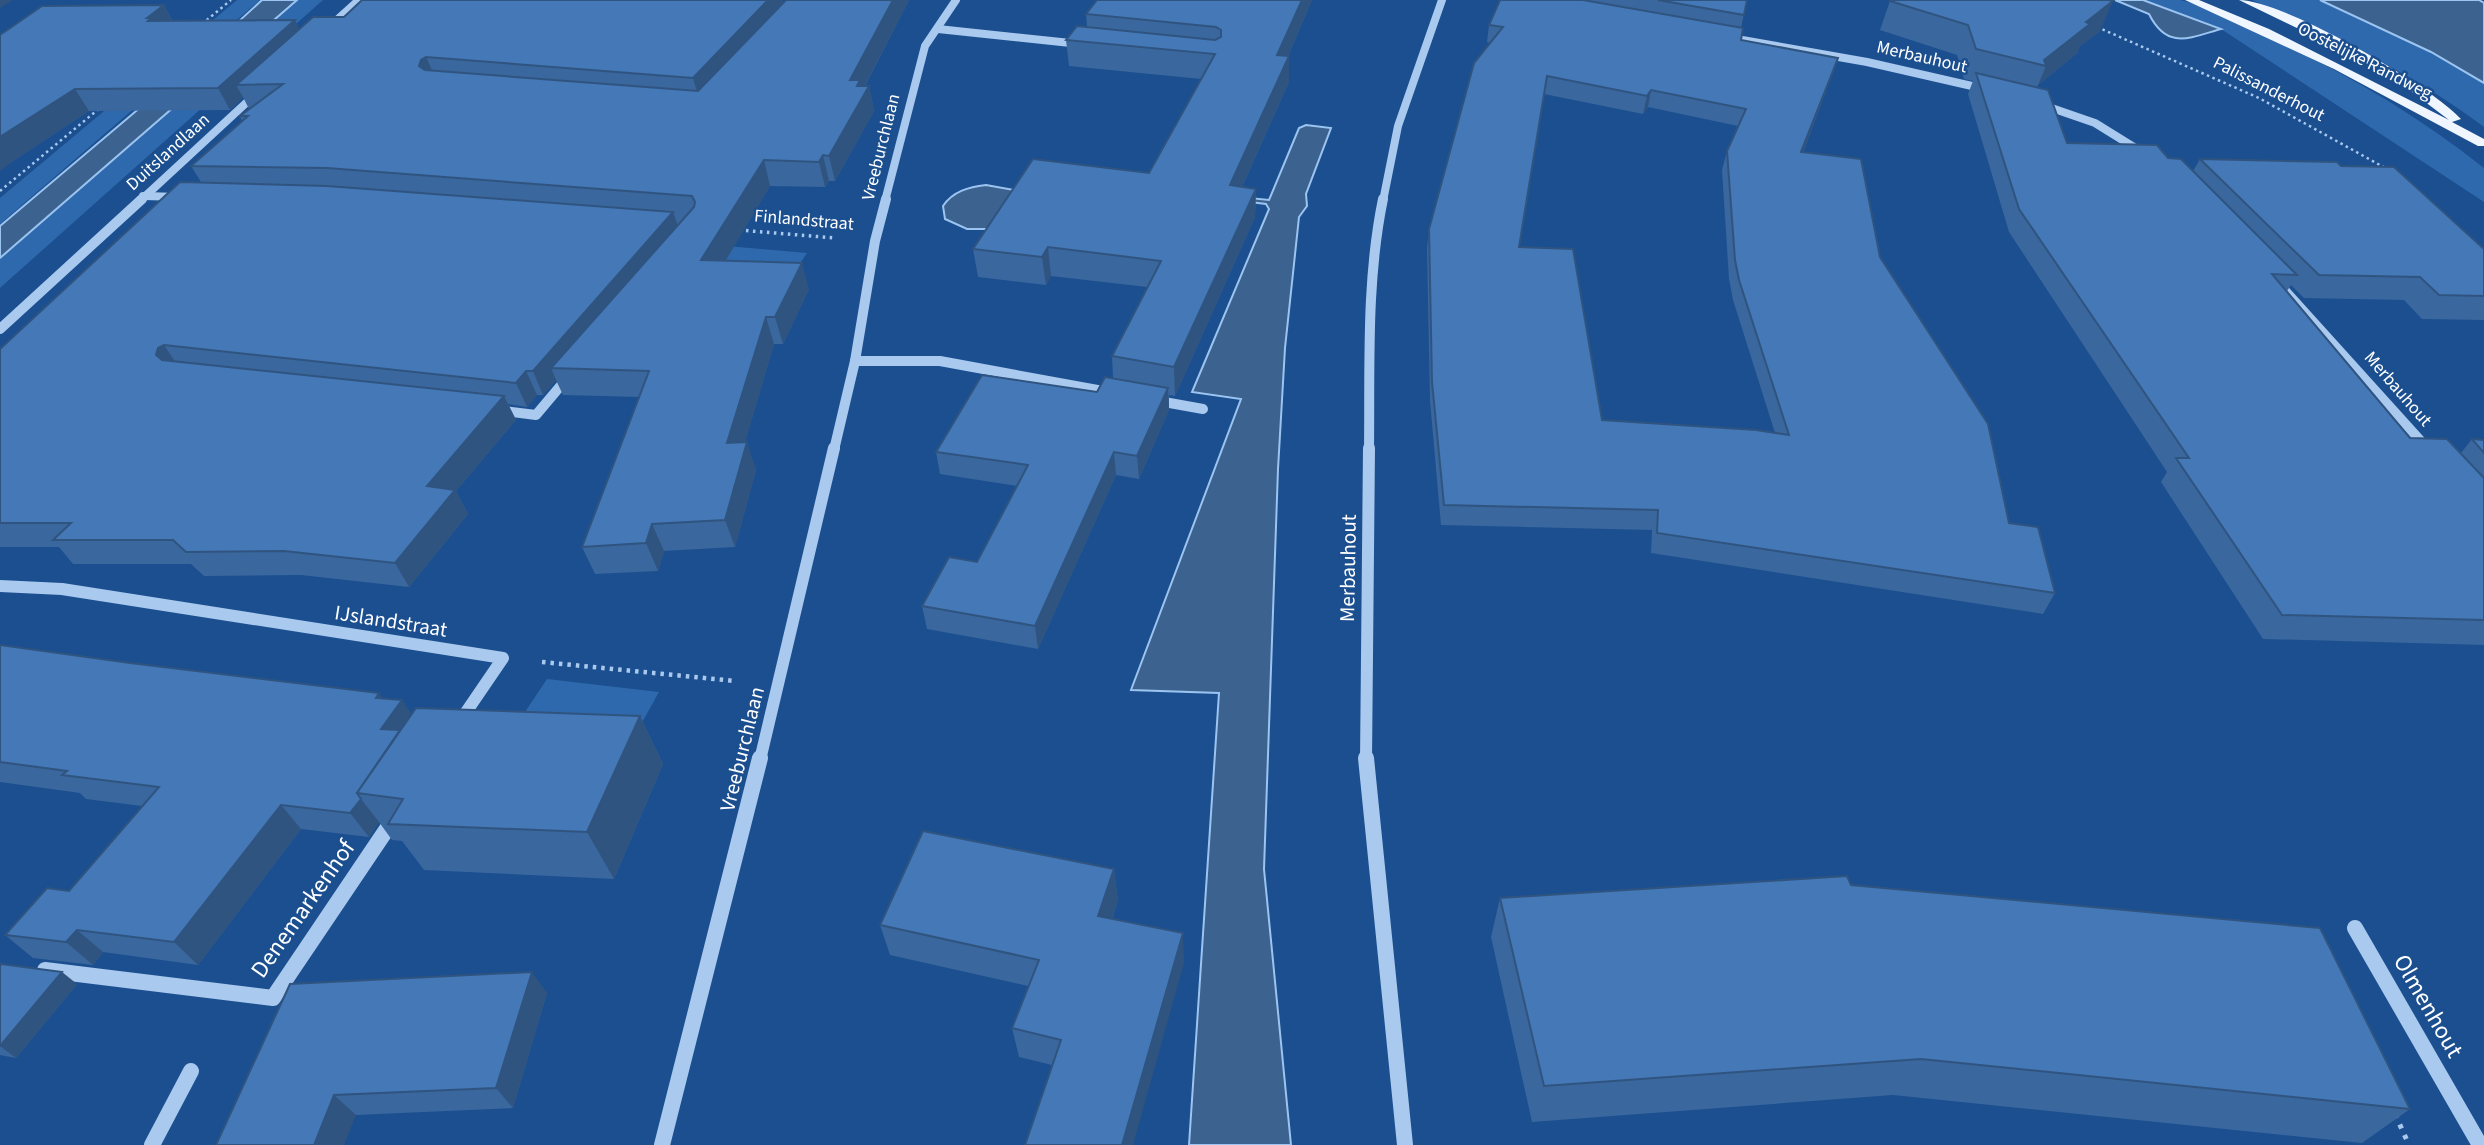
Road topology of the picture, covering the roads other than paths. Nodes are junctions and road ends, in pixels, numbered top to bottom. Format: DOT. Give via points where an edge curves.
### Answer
graph roads {
  1 [pos="359,0"];
  2 [pos="956,0"];
  3 [pos="1442,0"];
  4 [pos="2190,0"];
  5 [pos="2244,0"];
  6 [pos="938,29"];
  7 [pos="1712,34"];
  8 [pos="318,37"];
  9 [pos="1091,46"];
  10 [pos="266,84"];
  11 [pos="1990,90"];
  12 [pos="2026,100"];
  13 [pos="2483,144"];
  14 [pos="2152,159"];
  15 [pos="143,196"];
  16 [pos="195,197"];
  17 [pos="2272,276"];
  18 [pos="0,329"];
  19 [pos="855,361"];
  20 [pos="580,363"];
  21 [pos="1124,394"];
  22 [pos="1137,397"];
  23 [pos="481,409"];
  24 [pos="1203,409"];
  25 [pos="2436,458"];
  26 [pos="0,586"];
  27 [pos="449,737"];
  28 [pos="403,805"];
  29 [pos="2355,928"];
  30 [pos="27,968"];
  31 [pos="191,1071"];
  32 [pos="152,1145"];
  33 [pos="662,1145"];
  34 [pos="1405,1145"];
  35 [pos="2480,1145"];
  1 -- 8 [label="street"];
  2 -- 6 [label="street, Vreeburchlaan"];
  3 -- 34 [label="street, Merbauhout" via="1398,126 1376,233 1370,331 1365,751"];
  4 -- 13 [label="main road, Oostelijke Randweg" via="2351,71"];
  5 -- 13 [label="main road, Oostelijke Randweg" via="2380,68 2436,103"];
  6 -- 9 [label="street"];
  6 -- 19 [label="street, Vreeburchlaan" via="925,46 875,242"];
  7 -- 11 [label="street, Merbauhout"];
  10 -- 15 [label="street, Duitslandlaan"];
  12 -- 14 [label="street" via="2119,133"];
  15 -- 16 [label="street"];
  15 -- 18 [label="street, Duitslandlaan"];
  17 -- 25 [label="street, Merbauhout"];
  19 -- 21 [label="street" via="940,361"];
  19 -- 33 [label="street, Vreeburchlaan"];
  20 -- 23 [label="street" via="536,415"];
  22 -- 24 [label="street"];
  26 -- 27 [label="street, IJslandstraat" via="62,589 503,658"];
  28 -- 30 [label="street, Denemarkenhof" via="273,998"];
  29 -- 35 [label="street, Olmenhout"];
  31 -- 32 [label="street"];
}
